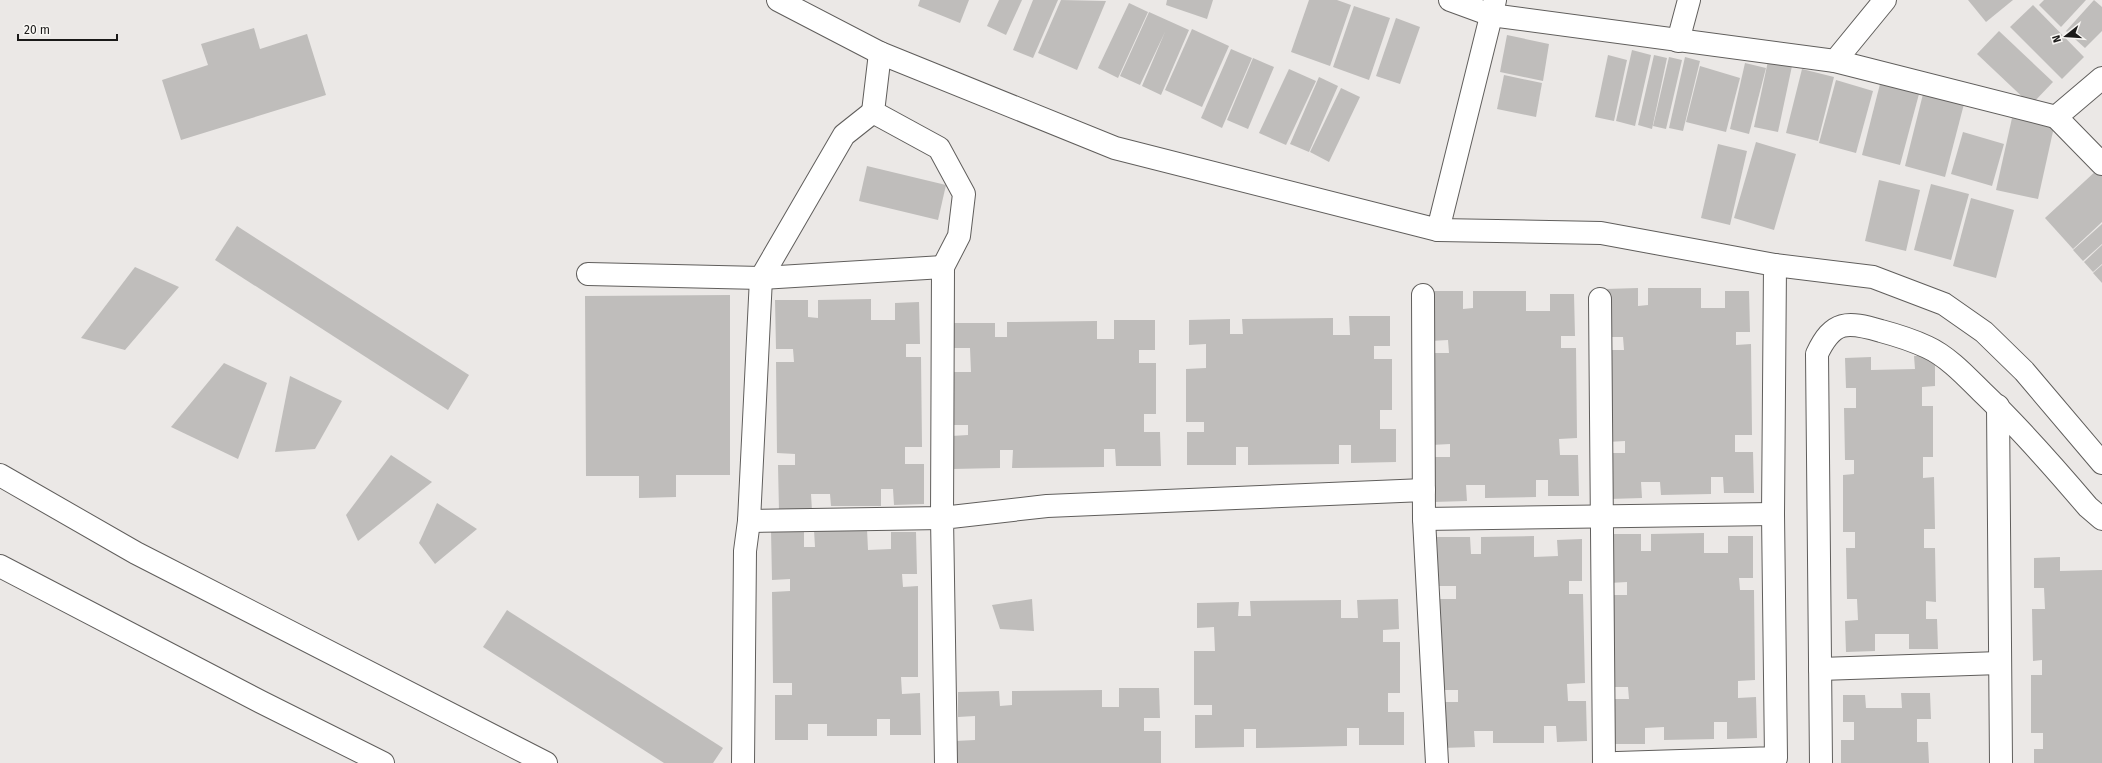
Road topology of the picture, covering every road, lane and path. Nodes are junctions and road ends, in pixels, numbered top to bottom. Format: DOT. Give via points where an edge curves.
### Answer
graph roads {
  1 [pos="778,0"];
  2 [pos="1450,0"];
  3 [pos="1689,0"];
  4 [pos="1885,0"];
  5 [pos="1493,7"];
  6 [pos="1678,41"];
  7 [pos="880,53"];
  8 [pos="1835,61"];
  9 [pos="2102,78"];
  10 [pos="873,112"];
  11 [pos="2056,117"];
  12 [pos="2102,164"];
  13 [pos="1438,230"];
  14 [pos="1774,264"];
  15 [pos="943,266"];
  16 [pos="588,274"];
  17 [pos="761,278"];
  18 [pos="1423,295"];
  19 [pos="1600,299"];
  20 [pos="1998,406"];
  21 [pos="2102,463"];
  22 [pos="0,475"];
  23 [pos="1424,490"];
  24 [pos="1774,514"];
  25 [pos="1602,516"];
  26 [pos="942,518"];
  27 [pos="1424,519"];
  28 [pos="2102,519"];
  29 [pos="749,521"];
  30 [pos="0,566"];
  31 [pos="2000,663"];
  32 [pos="1820,669"];
  33 [pos="1776,760"];
  34 [pos="383,763"];
  35 [pos="546,763"];
  36 [pos="742,763"];
  37 [pos="946,763"];
  38 [pos="1437,763"];
  39 [pos="1604,763"];
  40 [pos="1617,763"];
  41 [pos="1821,763"];
  42 [pos="2001,763"];
  1 -- 7 [label="street"];
  2 -- 5 [label="street"];
  3 -- 6 [label="street"];
  4 -- 8 [label="street"];
  5 -- 6 [label="street"];
  5 -- 13 [label="street"];
  6 -- 8 [label="street"];
  7 -- 10 [label="street"];
  7 -- 13 [label="street" via="1115,148"];
  8 -- 11 [label="street"];
  9 -- 11 [label="street"];
  10 -- 15 [label="street" via="939,148 964,194 959,236"];
  10 -- 17 [label="street" via="844,135"];
  11 -- 12 [label="street"];
  13 -- 14 [label="street" via="1601,233"];
  14 -- 21 [label="street" via="1873,277 1944,304 1984,332 2024,371"];
  14 -- 24 [label="street"];
  15 -- 17 [label="street"];
  15 -- 26 [label="street"];
  16 -- 17 [label="street"];
  17 -- 29 [label="street"];
  18 -- 23 [label="street"];
  19 -- 25 [label="street"];
  20 -- 28 [label="street" via="2088,507"];
  20 -- 31 [label="street"];
  20 -- 32 [label="street" via="1963,373 1927,347 1859,324 1836,327 1825,337 1817,354"];
  22 -- 35 [label="street" via="136,553"];
  23 -- 26 [label="street" via="1047,506"];
  23 -- 27 [label="street"];
  24 -- 25 [label="street"];
  24 -- 33 [label="street"];
  25 -- 27 [label="street"];
  25 -- 39 [label="street"];
  26 -- 29 [label="street"];
  26 -- 37 [label="street"];
  27 -- 38 [label="street"];
  29 -- 36 [label="street" via="745,551"];
  30 -- 34 [label="street"];
  31 -- 32 [label="street"];
  31 -- 42 [label="street"];
  32 -- 41 [label="street"];
  33 -- 40 [label="street"];
}
